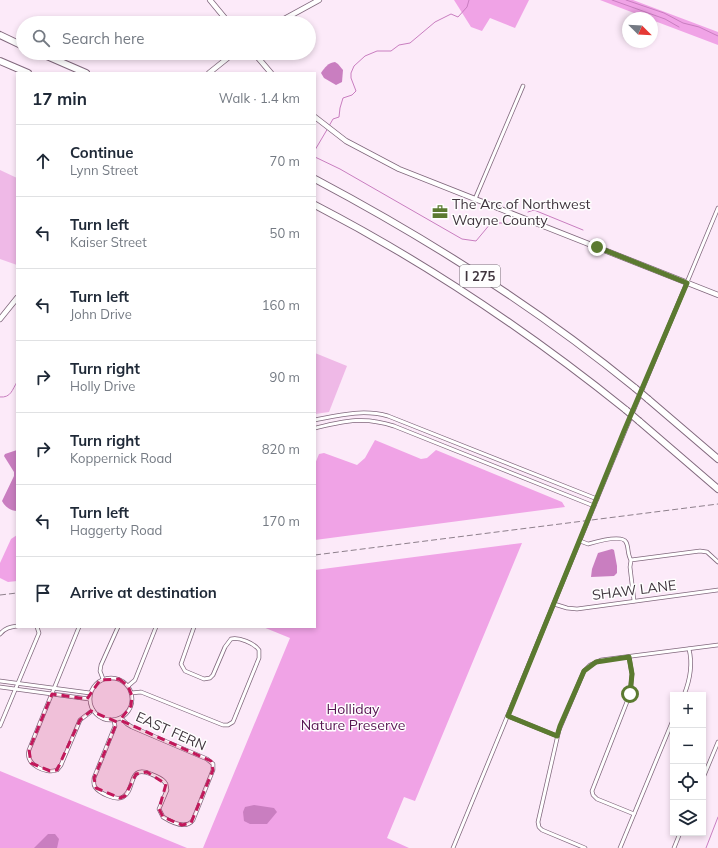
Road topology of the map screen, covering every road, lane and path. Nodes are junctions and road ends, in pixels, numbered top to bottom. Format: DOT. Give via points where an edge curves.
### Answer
graph roads {
  1 [pos="210,0"];
  2 [pos="319,0"];
  3 [pos="224,16"];
  4 [pos="290,16"];
  5 [pos="0,35"];
  6 [pos="16,43"];
  7 [pos="0,60"];
  8 [pos="56,60"];
  9 [pos="225,60"];
  10 [pos="260,60"];
  11 [pos="26,72"];
  12 [pos="84,72"];
  13 [pos="210,72"];
  14 [pos="270,72"];
  15 [pos="523,86"];
  16 [pos="316,118"];
  17 [pos="316,179"];
  18 [pos="474,199"];
  19 [pos="316,206"];
  20 [pos="718,208"];
  21 [pos="687,283"];
  22 [pos="718,295"];
  23 [pos="16,299"];
  24 [pos="0,319"];
  25 [pos="347,413"];
  26 [pos="316,420"];
  27 [pos="348,421"];
  28 [pos="403,421"];
  29 [pos="316,428"];
  30 [pos="400,428"];
  31 [pos="467,446"];
  32 [pos="464,454"];
  33 [pos="718,459"];
  34 [pos="512,465"];
  35 [pos="509,472"];
  36 [pos="554,482"];
  37 [pos="716,487"];
  38 [pos="551,489"];
  39 [pos="597,499"];
  40 [pos="594,506"];
  41 [pos="580,541"];
  42 [pos="631,560"];
  43 [pos="718,562"];
  44 [pos="718,590"];
  45 [pos="634,601"];
  46 [pos="554,604"];
  47 [pos="16,626"];
  48 [pos="37,628"];
  49 [pos="79,628"];
  50 [pos="118,628"];
  51 [pos="156,628"];
  52 [pos="194,628"];
  53 [pos="0,634"];
  54 [pos="718,645"];
  55 [pos="689,649"];
  56 [pos="629,657"];
  57 [pos="103,679"];
  58 [pos="0,681"];
  59 [pos="17,684"];
  60 [pos="128,686"];
  61 [pos="0,687"];
  62 [pos="54,688"];
  63 [pos="15,689"];
  64 [pos="685,692"];
  65 [pos="90,693"];
  66 [pos="131,693"];
  67 [pos="52,694"];
  68 [pos="89,699"];
  69 [pos="93,710"];
  70 [pos="508,716"];
  71 [pos="121,718"];
  72 [pos="114,720"];
  73 [pos="0,726"];
  74 [pos="670,727"];
  75 [pos="557,736"];
  76 [pos="718,742"];
  77 [pos="706,771"];
  78 [pos="634,814"];
  79 [pos="679,836"];
  80 [pos="453,848"];
  81 [pos="585,848"];
  82 [pos="620,848"];
  83 [pos="674,848"];
  1 -- 3 [label="main road"];
  2 -- 4 [label="main road"];
  5 -- 6 [label="highway"];
  7 -- 11 [label="highway"];
  8 -- 12 [label="highway"];
  9 -- 13 [label="main road"];
  10 -- 14 [label="main road"];
  15 -- 18 [label="street"];
  16 -- 18 [label="main road" via="352,144 399,169"];
  17 -- 33 [label="highway, I 275, bridge" via="382,215 553,325 635,388"];
  18 -- 21 [label="main road"];
  19 -- 37 [label="highway, I 275, bridge" via="405,255 531,338 626,410"];
  20 -- 21 [label="street"];
  21 -- 22 [label="main road"];
  21 -- 39 [label="street"];
  23 -- 24 [label="main road"];
  25 -- 26 [label="street"];
  25 -- 27 [label="street"];
  25 -- 28 [label="street" via="371,412"];
  27 -- 29 [label="street"];
  27 -- 30 [label="street" via="375,420"];
  28 -- 30 [label="street"];
  28 -- 31 [label="street"];
  30 -- 32 [label="street"];
  31 -- 32 [label="street"];
  31 -- 34 [label="street"];
  32 -- 35 [label="street"];
  34 -- 35 [label="street"];
  34 -- 36 [label="street"];
  35 -- 38 [label="street"];
  36 -- 38 [label="street"];
  36 -- 39 [label="street"];
  38 -- 40 [label="street"];
  39 -- 40 [label="street"];
  40 -- 41 [label="street"];
  41 -- 42 [label="street" via="588,544 594,541 623,539"];
  41 -- 46 [label="street"];
  42 -- 43 [label="street" via="700,551 707,552"];
  42 -- 45 [label="street"];
  44 -- 45 [label="street, SHAW LANE"];
  45 -- 46 [label="street, SHAW LANE" via="572,609"];
  46 -- 70 [label="street"];
  47 -- 53 [label="street" via="3,630"];
  48 -- 59 [label="street" via="39,633"];
  49 -- 62 [label="street"];
  50 -- 57 [label="street" via="100,671"];
  51 -- 60 [label="street" via="135,680"];
  52 -- 66 [label="street, EAST FERN" via="181,664 186,671 204,679 213,676 231,639 238,638 254,644 259,650 260,658 233,722 223,725 141,692"];
  54 -- 55 [label="street"];
  55 -- 56 [label="street"];
  55 -- 64 [label="street" via="690,675"];
  56 -- 75 [label="street" via="603,660 590,665 582,674"];
  56 -- 78 [label="street" via="632,674 630,694 592,791 597,799"];
  57 -- 60 [label="street" via="115,678"];
  57 -- 65 [label="street" via="93,686"];
  58 -- 59 [label="street"];
  59 -- 62 [label="street"];
  59 -- 63 [label="street"];
  60 -- 66 [label="street"];
  61 -- 63 [label="street"];
  62 -- 65 [label="street"];
  62 -- 67 [label="street"];
  63 -- 67 [label="street"];
  63 -- 73 [label="street"];
  65 -- 68 [label="street"];
  66 -- 71 [label="street, EAST FERN" via="131,706"];
  67 -- 68 [label="street"];
  67 -- 69 [label="street" via="29,750 29,760 35,766 50,771 57,770 80,720"];
  68 -- 69 [label="street"];
  69 -- 72 [label="street" via="102,718"];
  70 -- 75 [label="street"];
  70 -- 80 [label="street"];
  71 -- 72 [label="street"];
  71 -- 72 [label="street, EAST FERN" via="132,727 212,763 213,770 193,820 187,826 163,817 160,809 167,790 166,784 161,778 147,772 136,774 122,798 100,792 96,788 94,778 115,726"];
  74 -- 78 [label="street"];
  75 -- 81 [label="street" via="538,820 539,826"];
  76 -- 77 [label="street"];
  78 -- 82 [label="street"];
  79 -- 83 [label="street"];
}
